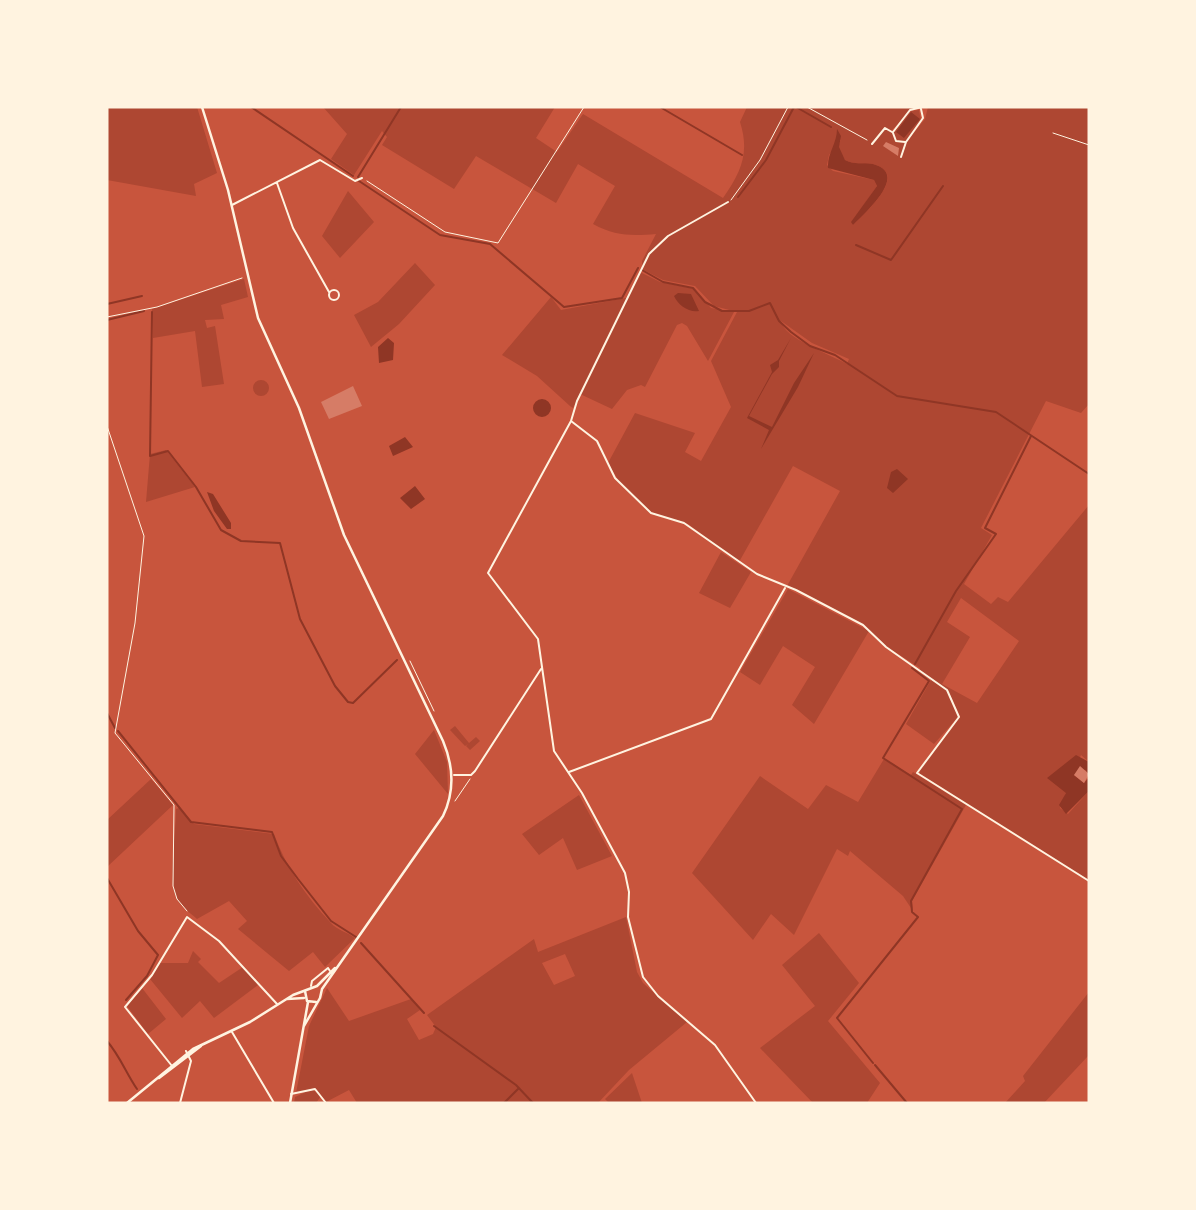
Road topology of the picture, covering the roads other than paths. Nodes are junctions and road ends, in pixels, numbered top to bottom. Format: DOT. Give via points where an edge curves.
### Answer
graph roads {
  1 [pos="202,107"];
  2 [pos="922,108"];
  3 [pos="893,132"];
  4 [pos="906,142"];
  5 [pos="872,144"];
  6 [pos="901,157"];
  7 [pos="362,178"];
  8 [pos="277,183"];
  9 [pos="728,202"];
  10 [pos="232,205"];
  11 [pos="329,292"];
  12 [pos="571,421"];
  13 [pos="786,587"];
  14 [pos="541,668"];
  15 [pos="568,772"];
  16 [pos="452,775"];
  17 [pos="1089,881"];
  18 [pos="331,974"];
  19 [pos="313,987"];
  20 [pos="305,991"];
  21 [pos="320,992"];
  22 [pos="305,998"];
  23 [pos="287,999"];
  24 [pos="308,1002"];
  25 [pos="316,1002"];
  26 [pos="277,1005"];
  27 [pos="304,1026"];
  28 [pos="232,1031"];
  29 [pos="188,1053"];
  30 [pos="172,1067"];
  31 [pos="291,1094"];
  32 [pos="127,1103"];
  33 [pos="180,1103"];
  34 [pos="274,1103"];
  35 [pos="290,1103"];
  36 [pos="326,1103"];
  37 [pos="756,1103"];
  1 -- 10 [label="main road"];
  2 -- 3 [label="street" via="910,110"];
  2 -- 4 [label="street" via="921,121"];
  3 -- 4 [label="street" via="896,141"];
  3 -- 5 [label="street" via="885,128"];
  4 -- 6 [label="street"];
  7 -- 8 [label="street" via="355,181 320,160"];
  8 -- 10 [label="street"];
  8 -- 11 [label="street" via="293,228"];
  9 -- 12 [label="street" via="654,247 576,401"];
  10 -- 16 [label="main road" via="261,325 305,424 336,516 443,741"];
  12 -- 13 [label="street" via="594,438 615,478 650,513 684,523 741,564"];
  12 -- 14 [label="street" via="488,573 538,639"];
  13 -- 15 [label="street" via="711,719"];
  13 -- 17 [label="street" via="867,627 886,647 947,691 959,717 918,770 919,775"];
  14 -- 15 [label="street" via="554,751"];
  14 -- 16 [label="street" via="471,775"];
  15 -- 37 [label="street" via="625,873 628,917 643,977 658,996 715,1045"];
  16 -- 18 [label="main road" via="447,807 438,826"];
  18 -- 19 [label="main road"];
  18 -- 19 [label="street" via="328,968 312,981"];
  18 -- 21 [label="main road"];
  19 -- 20 [label="main road"];
  19 -- 21 [label="main road"];
  20 -- 22 [label="main road"];
  20 -- 23 [label="main road"];
  21 -- 25 [label="main road"];
  22 -- 23 [label="main road"];
  22 -- 24 [label="main road"];
  23 -- 26 [label="main road"];
  24 -- 25 [label="main road"];
  24 -- 27 [label="main road"];
  25 -- 27 [label="main road"];
  26 -- 28 [label="main road"];
  26 -- 30 [label="street" via="235,957 190,916 125,1006"];
  27 -- 31 [label="main road"];
  28 -- 29 [label="main road"];
  28 -- 34 [label="street"];
  29 -- 30 [label="main road"];
  29 -- 33 [label="street" via="191,1065"];
  30 -- 32 [label="main road"];
  31 -- 35 [label="main road"];
  31 -- 36 [label="street" via="315,1089"];
}
